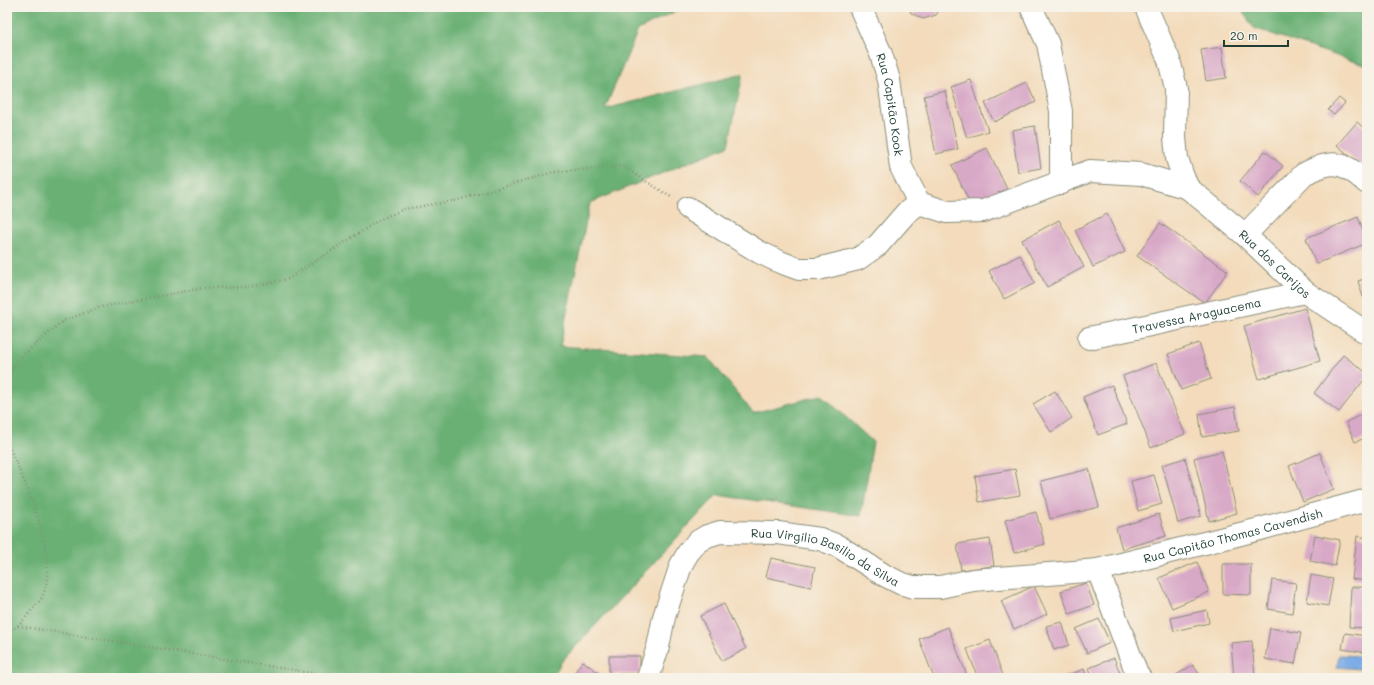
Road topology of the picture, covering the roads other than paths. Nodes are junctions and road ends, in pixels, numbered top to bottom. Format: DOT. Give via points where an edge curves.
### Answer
graph roads {
  1 [pos="860,7"];
  2 [pos="1031,7"];
  3 [pos="1146,7"];
  4 [pos="1061,182"];
  5 [pos="1367,182"];
  6 [pos="1188,188"];
  7 [pos="919,203"];
  8 [pos="688,208"];
  9 [pos="1245,235"];
  10 [pos="1305,292"];
  11 [pos="1367,333"];
  12 [pos="1089,338"];
  13 [pos="1367,500"];
  14 [pos="1098,570"];
  15 [pos="648,678"];
  16 [pos="1140,678"];
  1 -- 7 [label="street, Rua Capitão Kook" via="881,54 889,80 901,168"];
  2 -- 4 [label="street" via="1048,44 1061,111"];
  3 -- 6 [label="street" via="1169,60 1176,88 1177,158"];
  4 -- 6 [label="street" via="1090,171 1141,174"];
  4 -- 7 [label="street" via="983,211 947,212"];
  5 -- 9 [label="street" via="1344,166 1330,164 1315,168 1304,174"];
  6 -- 9 [label="street, Rua dos Carijos"];
  7 -- 8 [label="street" via="906,213 878,245 858,259 818,269 799,269 780,262 759,252"];
  9 -- 10 [label="street, Rua dos Carijos"];
  10 -- 11 [label="street, Rua dos Carijos"];
  10 -- 12 [label="street, Travessa Araguacema"];
  13 -- 14 [label="street, Rua Capitão Thomas Cavendish"];
  14 -- 15 [label="street, Rua Virgilio Basilio da Silva" via="974,580 940,587 913,587 884,575 838,546 820,540 778,533 720,532 697,542 681,565"];
  14 -- 16 [label="street" via="1136,674"];
}
